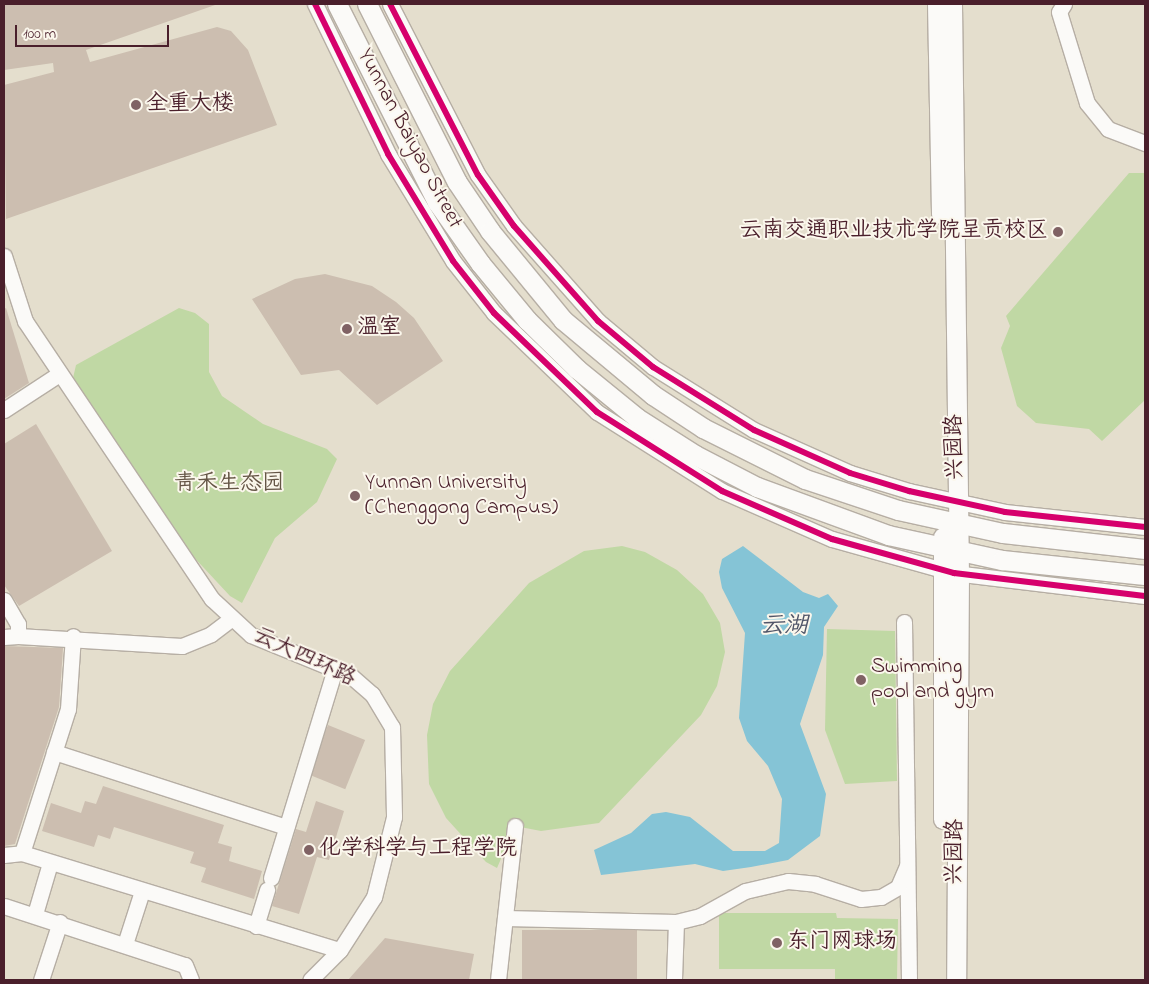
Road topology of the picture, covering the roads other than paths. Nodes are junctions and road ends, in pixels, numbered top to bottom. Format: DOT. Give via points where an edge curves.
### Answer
graph roads {
  1 [pos="315,4"];
  2 [pos="337,4"];
  3 [pos="367,4"];
  4 [pos="390,4"];
  5 [pos="937,4"];
  6 [pos="952,4"];
  7 [pos="1064,4"];
  8 [pos="1145,143"];
  9 [pos="4,256"];
  10 [pos="58,374"];
  11 [pos="4,410"];
  12 [pos="950,500"];
  13 [pos="950,524"];
  14 [pos="1145,527"];
  15 [pos="1145,548"];
  16 [pos="950,550"];
  17 [pos="951,572"];
  18 [pos="1145,576"];
  19 [pos="1145,596"];
  20 [pos="4,600"];
  21 [pos="232,618"];
  22 [pos="904,622"];
  23 [pos="11,636"];
  24 [pos="73,636"];
  25 [pos="335,668"];
  26 [pos="54,752"];
  27 [pos="515,826"];
  28 [pos="286,827"];
  29 [pos="22,853"];
  30 [pos="4,855"];
  31 [pos="910,860"];
  32 [pos="50,863"];
  33 [pos="142,892"];
  34 [pos="4,906"];
  35 [pos="35,914"];
  36 [pos="505,918"];
  37 [pos="60,922"];
  38 [pos="676,922"];
  39 [pos="256,926"];
  40 [pos="125,944"];
  41 [pos="340,950"];
  42 [pos="41,980"];
  43 [pos="191,980"];
  44 [pos="310,980"];
  45 [pos="498,980"];
  46 [pos="674,980"];
  47 [pos="909,980"];
  48 [pos="943,980"];
  49 [pos="956,980"];
  1 -- 17 [label="street" via="418,209 494,313 543,365 597,412 722,491 832,539"];
  2 -- 16 [label="main road, Yunnan Baiyao Street" via="437,202 491,277 577,369 695,455 757,487 888,535"];
  3 -- 13 [label="main road, Yunnan Baiyao Street" via="457,182 526,278 608,360 703,428 760,458 849,495"];
  4 -- 12 [label="street" via="478,175 552,275 598,321 653,367 754,430 850,473"];
  5 -- 12 [label="main road, 兴园路"];
  6 -- 12 [label="main road, 兴园路"];
  7 -- 8 [label="street" via="1059,12 1087,103 1108,129"];
  9 -- 10 [label="street, 云大四环路" via="25,321"];
  10 -- 11 [label="street"];
  10 -- 21 [label="street, 云大四环路" via="212,600"];
  12 -- 13 [label="main road, 兴园路"];
  12 -- 14 [label="street" via="1054,518"];
  13 -- 15 [label="main road, Yunnan Baiyao Street"];
  13 -- 16 [label="main road, 兴园路"];
  16 -- 17 [label="main road, 兴园路"];
  16 -- 18 [label="main road, Yunnan Baiyao Street"];
  17 -- 19 [label="street"];
  17 -- 48 [label="main road, 兴园路"];
  17 -- 49 [label="main road, 兴园路"];
  20 -- 23 [label="street" via="18,624"];
  21 -- 24 [label="street" via="211,634 182,646"];
  21 -- 25 [label="street, 云大四环路" via="251,635"];
  22 -- 31 [label="street"];
  23 -- 24 [label="street"];
  24 -- 26 [label="street" via="68,709"];
  25 -- 28 [label="street"];
  25 -- 41 [label="street, 云大四环路" via="372,694 392,727 394,764 394,817 374,897"];
  26 -- 28 [label="street"];
  26 -- 29 [label="street"];
  27 -- 36 [label="street"];
  28 -- 39 [label="street"];
  29 -- 30 [label="street"];
  29 -- 32 [label="street"];
  31 -- 38 [label="street" via="898,886 881,897 861,899 815,884 788,881 745,891 700,916"];
  31 -- 47 [label="street"];
  32 -- 33 [label="street"];
  32 -- 35 [label="street"];
  33 -- 39 [label="street"];
  33 -- 40 [label="street"];
  34 -- 35 [label="street"];
  35 -- 37 [label="street"];
  36 -- 38 [label="street"];
  36 -- 45 [label="street"];
  37 -- 40 [label="street"];
  37 -- 42 [label="street"];
  38 -- 46 [label="street"];
  39 -- 41 [label="street"];
  40 -- 43 [label="street" via="185,965"];
  41 -- 44 [label="street, 云大四环路"];
}
